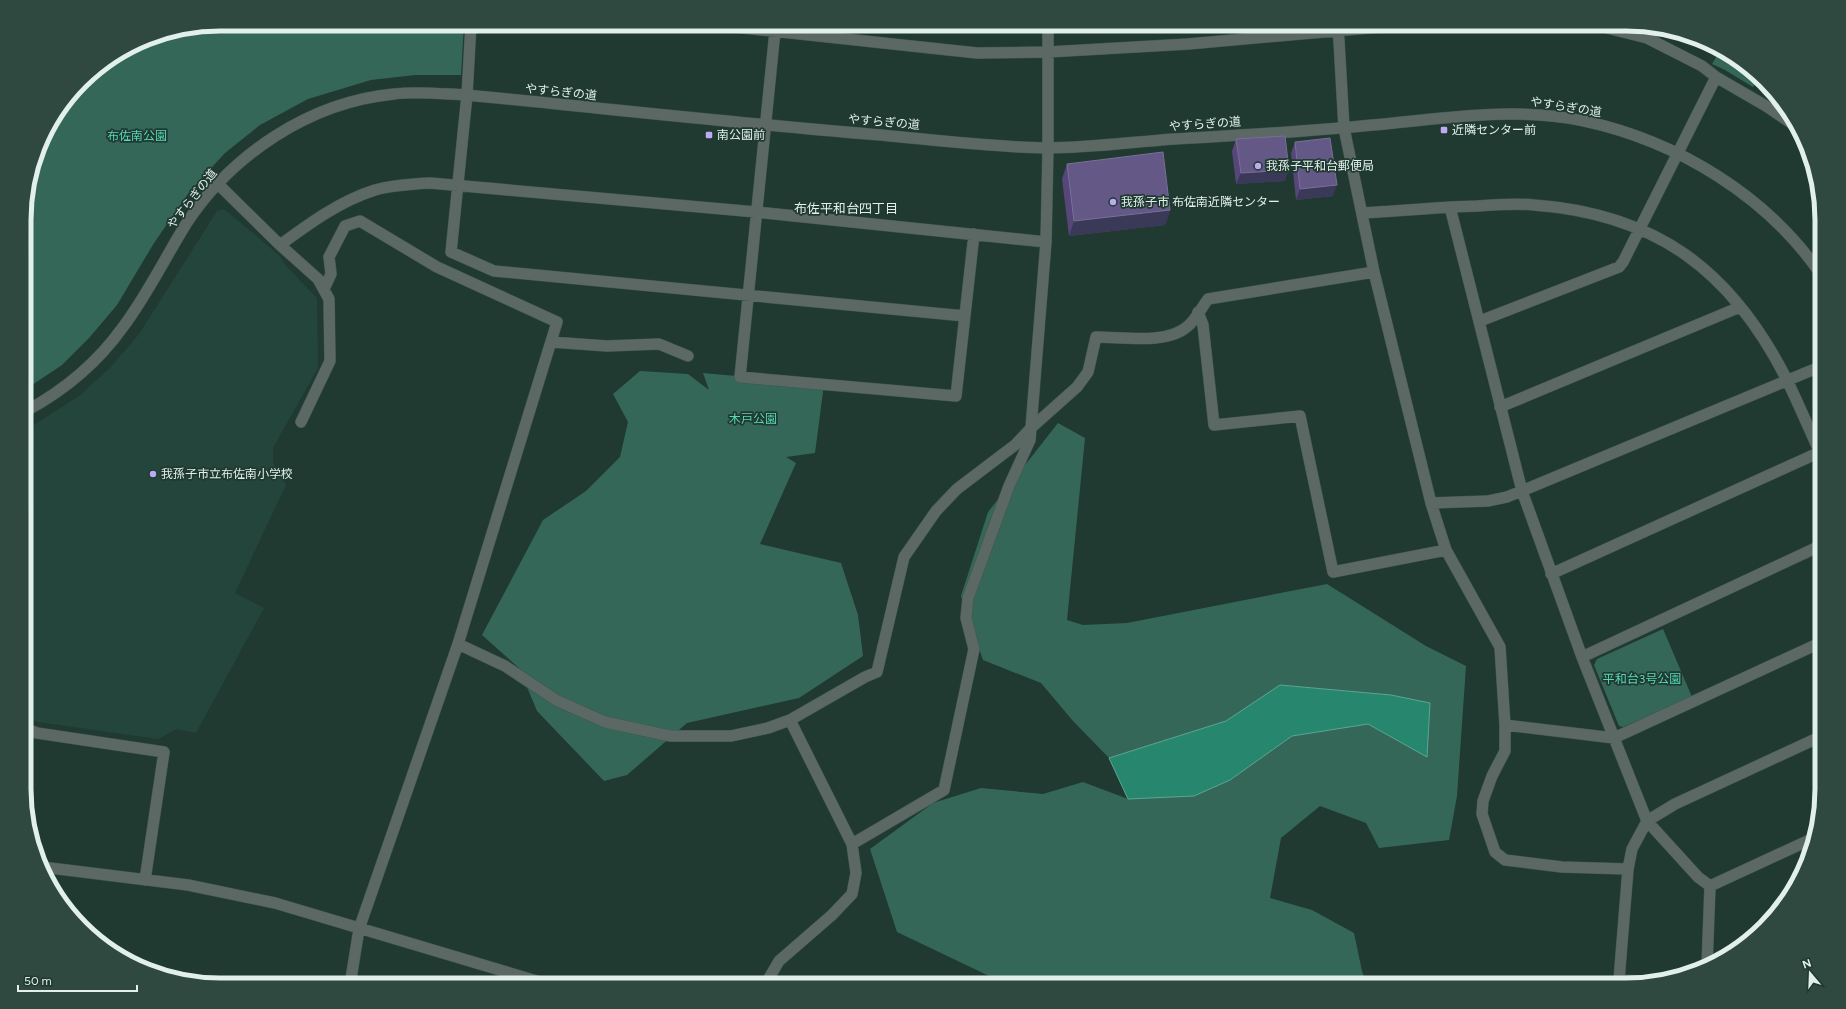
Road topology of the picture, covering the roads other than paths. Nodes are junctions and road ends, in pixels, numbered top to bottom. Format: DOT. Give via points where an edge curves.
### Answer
graph roads {
  1 [pos="471,31"];
  2 [pos="775,31"];
  3 [pos="1048,31"];
  4 [pos="1310,31"];
  5 [pos="1338,31"];
  6 [pos="1619,31"];
  7 [pos="1048,52"];
  8 [pos="1716,77"];
  9 [pos="467,95"];
  10 [pos="1786,119"];
  11 [pos="765,125"];
  12 [pos="1344,128"];
  13 [pos="1048,148"];
  14 [pos="1678,154"];
  15 [pos="218,184"];
  16 [pos="458,185"];
  17 [pos="1450,207"];
  18 [pos="756,212"];
  19 [pos="1362,213"];
  20 [pos="1639,229"];
  21 [pos="974,234"];
  22 [pos="1046,242"];
  23 [pos="280,244"];
  24 [pos="1815,267"];
  25 [pos="1374,272"];
  26 [pos="324,289"];
  27 [pos="748,294"];
  28 [pos="1740,307"];
  29 [pos="1198,312"];
  30 [pos="965,316"];
  31 [pos="1480,321"];
  32 [pos="551,342"];
  33 [pos="688,356"];
  34 [pos="1815,369"];
  35 [pos="1787,380"];
  36 [pos="1500,407"];
  37 [pos="31,408"];
  38 [pos="301,422"];
  39 [pos="1031,428"];
  40 [pos="1815,442"];
  41 [pos="1815,458"];
  42 [pos="1522,491"];
  43 [pos="1430,503"];
  44 [pos="1815,548"];
  45 [pos="1446,550"];
  46 [pos="1552,574"];
  47 [pos="458,644"];
  48 [pos="1815,645"];
  49 [pos="1582,657"];
  50 [pos="790,720"];
  51 [pos="1505,725"];
  52 [pos="31,731"];
  53 [pos="1614,738"];
  54 [pos="1815,739"];
  55 [pos="1647,821"];
  56 [pos="1808,841"];
  57 [pos="852,844"];
  58 [pos="49,868"];
  59 [pos="1628,868"];
  60 [pos="145,880"];
  61 [pos="1710,886"];
  62 [pos="359,929"];
  63 [pos="1707,959"];
  64 [pos="351,978"];
  65 [pos="526,978"];
  66 [pos="769,978"];
  67 [pos="1617,978"];
  1 -- 9 [label="street"];
  2 -- 7 [label="street" via="977,53"];
  2 -- 11 [label="street"];
  3 -- 7 [label="street"];
  4 -- 7 [label="street" via="1188,44"];
  5 -- 12 [label="street"];
  6 -- 8 [label="street" via="1647,38 1702,66"];
  7 -- 13 [label="street"];
  8 -- 10 [label="street"];
  8 -- 14 [label="street"];
  9 -- 11 [label="street, やすらぎの道"];
  9 -- 15 [label="street, やすらぎの道" via="427,92 394,94 345,103 302,121 270,139"];
  9 -- 16 [label="street"];
  11 -- 13 [label="street, やすらぎの道"];
  11 -- 18 [label="street"];
  12 -- 13 [label="street, やすらぎの道"];
  12 -- 14 [label="street, やすらぎの道" via="1508,113 1546,115 1610,128 1642,138"];
  12 -- 19 [label="street"];
  13 -- 22 [label="street"];
  14 -- 20 [label="street"];
  14 -- 24 [label="street, やすらぎの道" via="1723,180 1769,216 1793,239"];
  15 -- 23 [label="street"];
  15 -- 37 [label="street, やすらぎの道" via="187,223 123,328 89,366 51,397"];
  16 -- 18 [label="street"];
  16 -- 23 [label="street" via="406,184 376,190 339,205"];
  16 -- 27 [label="street" via="452,252 494,271"];
  17 -- 19 [label="street"];
  17 -- 20 [label="street" via="1533,204 1621,220"];
  17 -- 31 [label="street"];
  18 -- 21 [label="street"];
  18 -- 27 [label="street"];
  19 -- 25 [label="street"];
  20 -- 28 [label="street" via="1664,240 1686,254 1709,272"];
  20 -- 31 [label="street" via="1618,267"];
  21 -- 22 [label="street"];
  21 -- 30 [label="street"];
  22 -- 39 [label="street"];
  23 -- 26 [label="street" via="318,279"];
  25 -- 29 [label="street" via="1208,299"];
  25 -- 43 [label="street"];
  26 -- 32 [label="street" via="331,274 329,257 345,226 360,221 437,267 557,322"];
  26 -- 38 [label="street" via="329,299 330,361"];
  27 -- 30 [label="street"];
  27 -- 30 [label="street" via="740,377 956,396"];
  28 -- 35 [label="street"];
  28 -- 36 [label="street"];
  29 -- 39 [label="street" via="1189,325 1177,334 1165,338 1096,337 1088,372 1077,387"];
  29 -- 45 [label="street" via="1203,325 1214,425 1300,416 1333,572"];
  31 -- 36 [label="street"];
  32 -- 33 [label="street" via="607,346 660,344"];
  32 -- 47 [label="street"];
  34 -- 35 [label="street"];
  35 -- 40 [label="street"];
  35 -- 42 [label="street"];
  36 -- 42 [label="street"];
  39 -- 50 [label="street" via="1015,445 957,489 936,512 904,557 877,672"];
  39 -- 57 [label="street" via="1030,440 1009,486 968,598 966,618 974,648 944,790"];
  41 -- 46 [label="street"];
  42 -- 43 [label="street" via="1488,501"];
  42 -- 46 [label="street"];
  43 -- 45 [label="street"];
  44 -- 49 [label="street"];
  45 -- 51 [label="street" via="1500,647"];
  46 -- 49 [label="street"];
  47 -- 50 [label="street" via="505,666 556,700 605,722 670,736 731,736"];
  47 -- 62 [label="street"];
  48 -- 53 [label="street"];
  49 -- 53 [label="street"];
  50 -- 57 [label="street"];
  51 -- 53 [label="street"];
  51 -- 59 [label="street" via="1505,752 1492,776 1483,801 1482,814 1495,852 1505,860 1562,866"];
  52 -- 60 [label="street" via="164,752"];
  53 -- 55 [label="street"];
  54 -- 55 [label="street" via="1675,804"];
  55 -- 59 [label="street" via="1632,849"];
  55 -- 61 [label="street" via="1698,877"];
  56 -- 61 [label="street"];
  57 -- 66 [label="street" via="856,873 852,894 779,961"];
  58 -- 60 [label="street"];
  59 -- 67 [label="street"];
  60 -- 62 [label="street" via="188,885 275,903"];
  61 -- 63 [label="street"];
  62 -- 64 [label="street"];
  62 -- 65 [label="street"];
}
